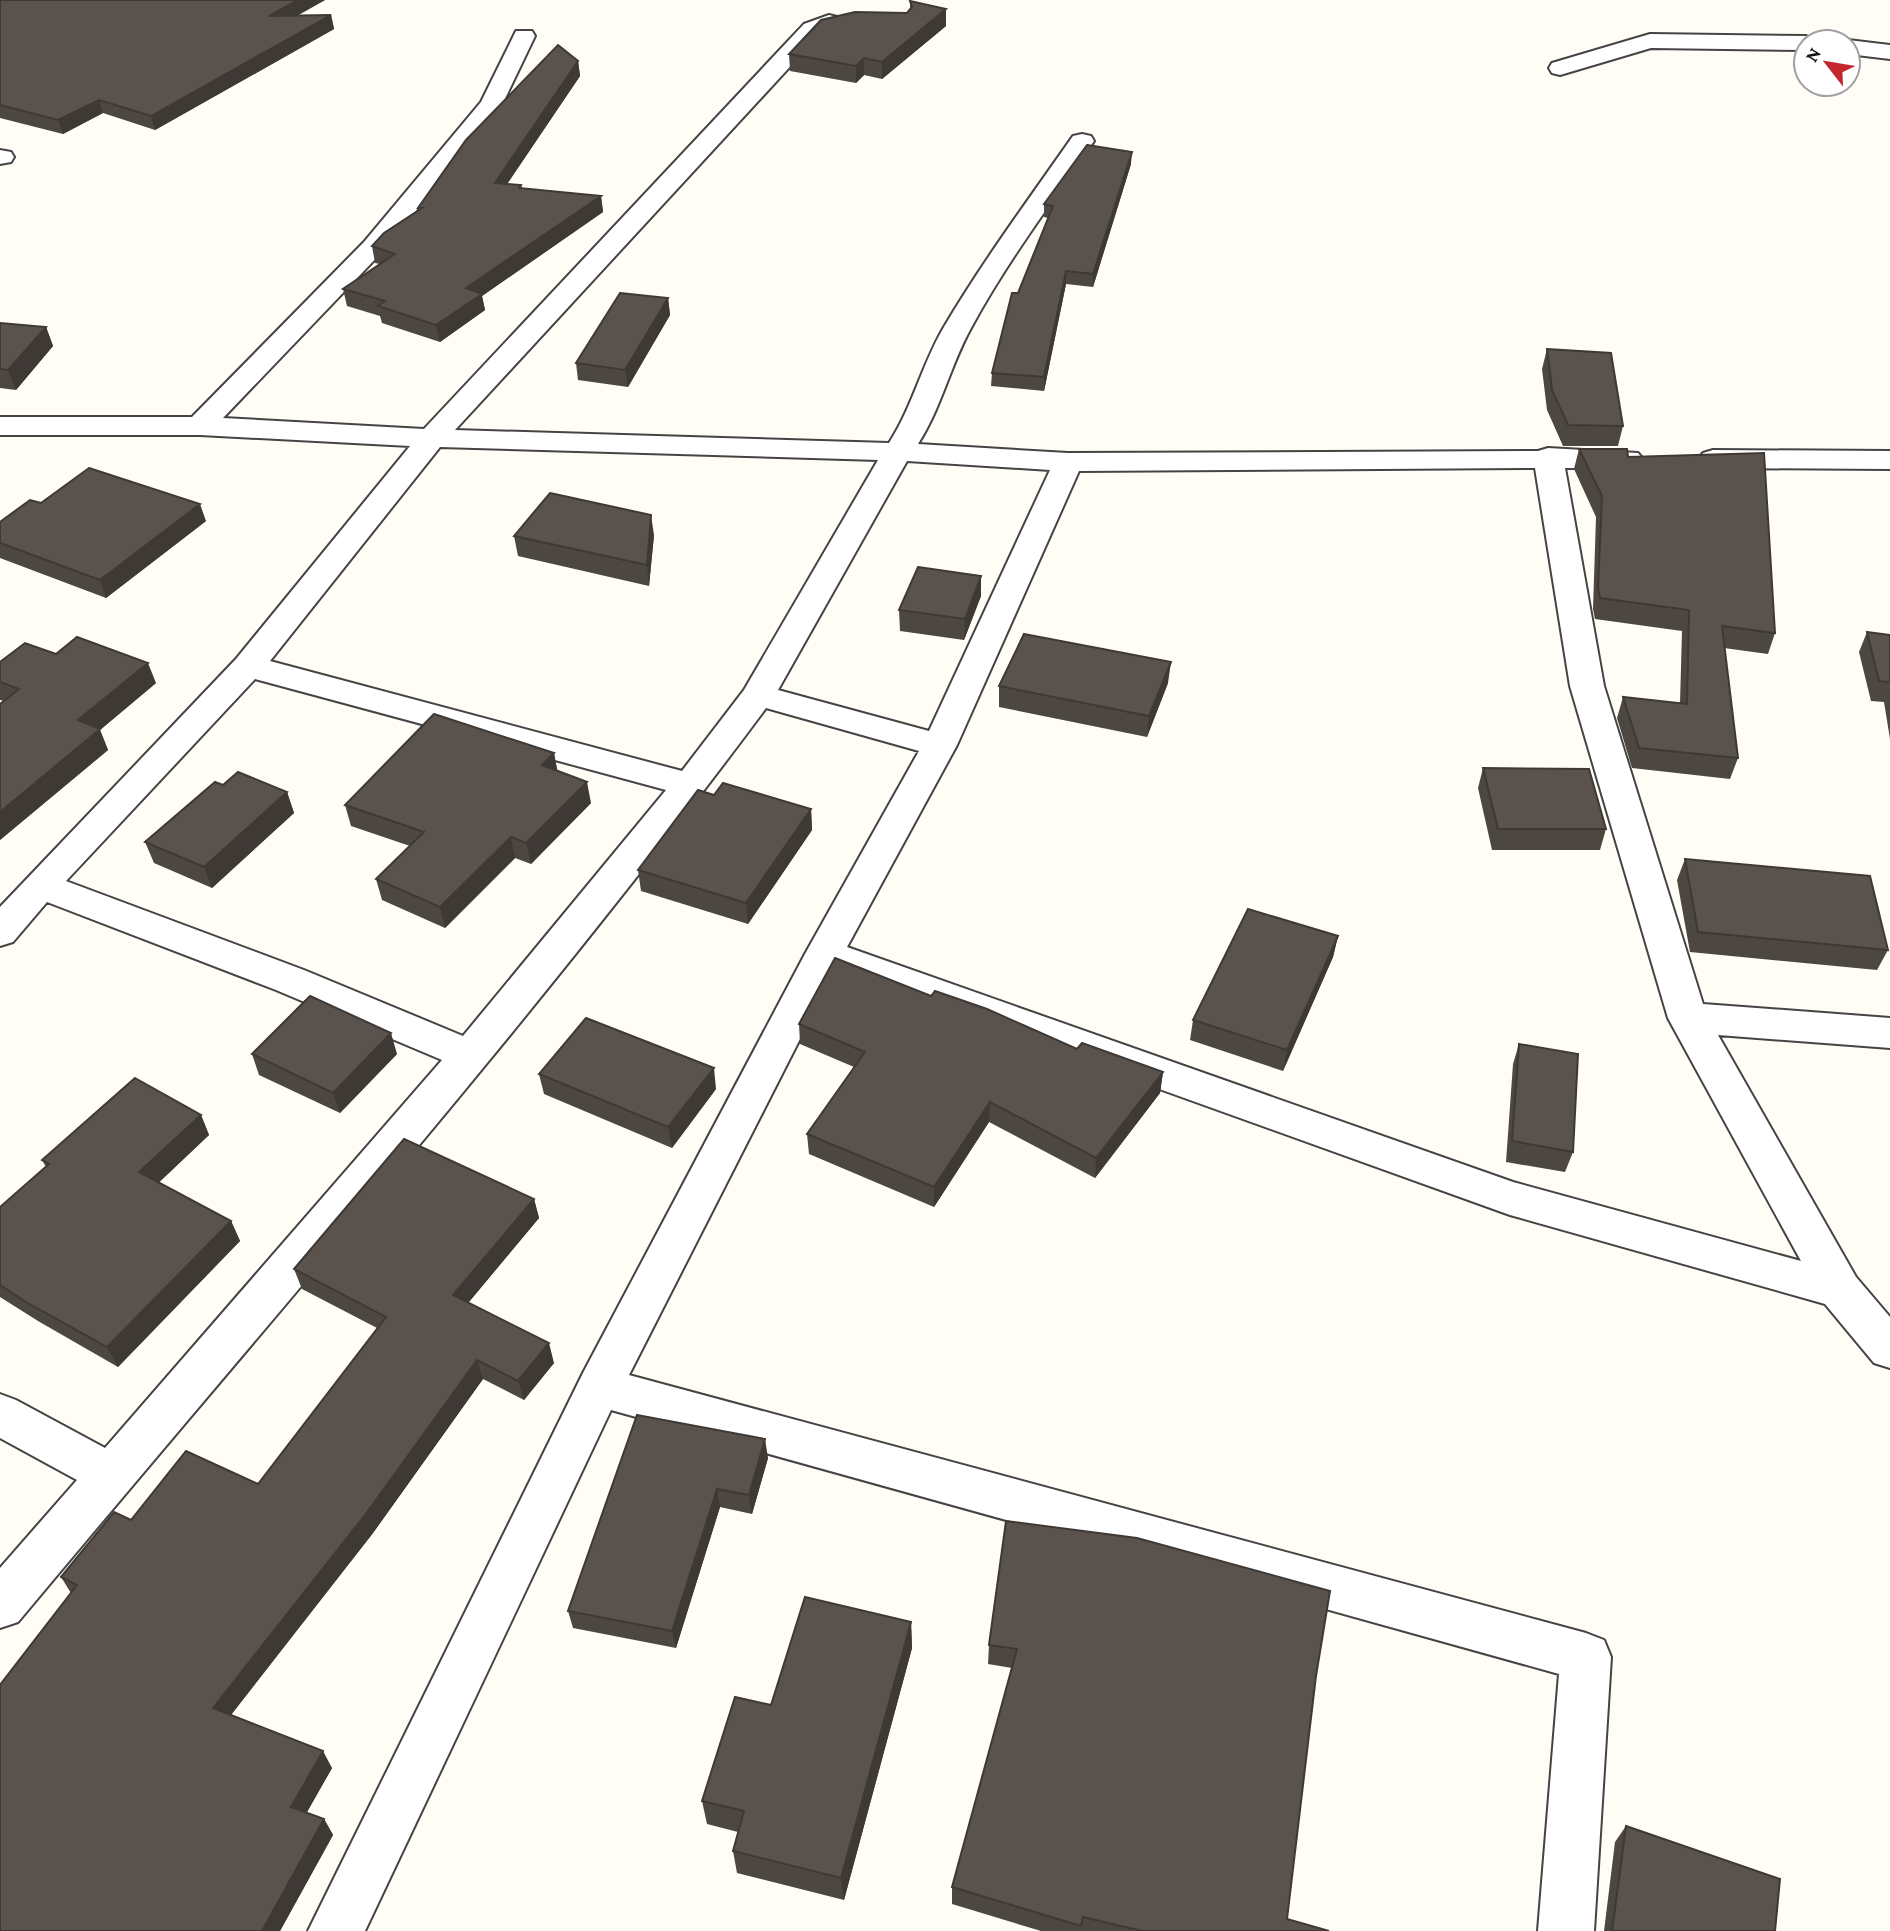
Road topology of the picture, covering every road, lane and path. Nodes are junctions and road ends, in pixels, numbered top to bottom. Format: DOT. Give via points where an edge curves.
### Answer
graph roads {
  1 [pos="853,18"];
  2 [pos="524,36"];
  3 [pos="1792,43"];
  4 [pos="1862,49"];
  5 [pos="1890,52"];
  6 [pos="1560,68"];
  7 [pos="1082,141"];
  8 [pos="0,426"];
  9 [pos="200,426"];
  10 [pos="432,438"];
  11 [pos="898,452"];
  12 [pos="1548,457"];
  13 [pos="1652,459"];
  14 [pos="1691,459"];
  15 [pos="1890,460"];
  16 [pos="1068,462"];
  17 [pos="248,666"];
  18 [pos="758,695"];
  19 [pos="940,745"];
  20 [pos="690,785"];
  21 [pos="40,885"];
  22 [pos="0,932"];
  23 [pos="824,954"];
  24 [pos="1689,1018"];
  25 [pos="1890,1033"];
  26 [pos="470,1055"];
  27 [pos="1840,1290"];
  28 [pos="1890,1349"];
  29 [pos="599,1387"];
  30 [pos="0,1414"];
  31 [pos="111,1475"];
  32 [pos="0,1605"];
  33 [pos="336,1931"];
  34 [pos="1566,1931"];
  1 -- 10 [label="street" via="812,29"];
  2 -- 9 [label="street" via="492,104 373,247"];
  3 -- 6 [label="street" via="1650,41"];
  4 -- 5 [label="street"];
  7 -- 11 [label="street" via="956,330 920,418"];
  8 -- 9 [label="street"];
  9 -- 10 [label="street"];
  10 -- 11 [label="street"];
  10 -- 17 [label="street"];
  11 -- 16 [label="street"];
  11 -- 18 [label="street"];
  12 -- 13 [label="street"];
  12 -- 16 [label="street"];
  12 -- 24 [label="street" via="1587,686"];
  14 -- 15 [label="street"];
  16 -- 19 [label="street"];
  17 -- 20 [label="street"];
  17 -- 21 [label="street"];
  18 -- 19 [label="street"];
  18 -- 20 [label="street"];
  19 -- 23 [label="street"];
  20 -- 26 [label="street"];
  21 -- 22 [label="street"];
  21 -- 26 [label="street" via="290,980"];
  23 -- 27 [label="street" via="1510,1198"];
  23 -- 29 [label="street"];
  24 -- 25 [label="street"];
  24 -- 27 [label="street"];
  26 -- 31 [label="street"];
  27 -- 28 [label="street"];
  29 -- 33 [label="street"];
  29 -- 34 [label="street" via="1586,1657"];
  30 -- 31 [label="street"];
  31 -- 32 [label="street"];
}
